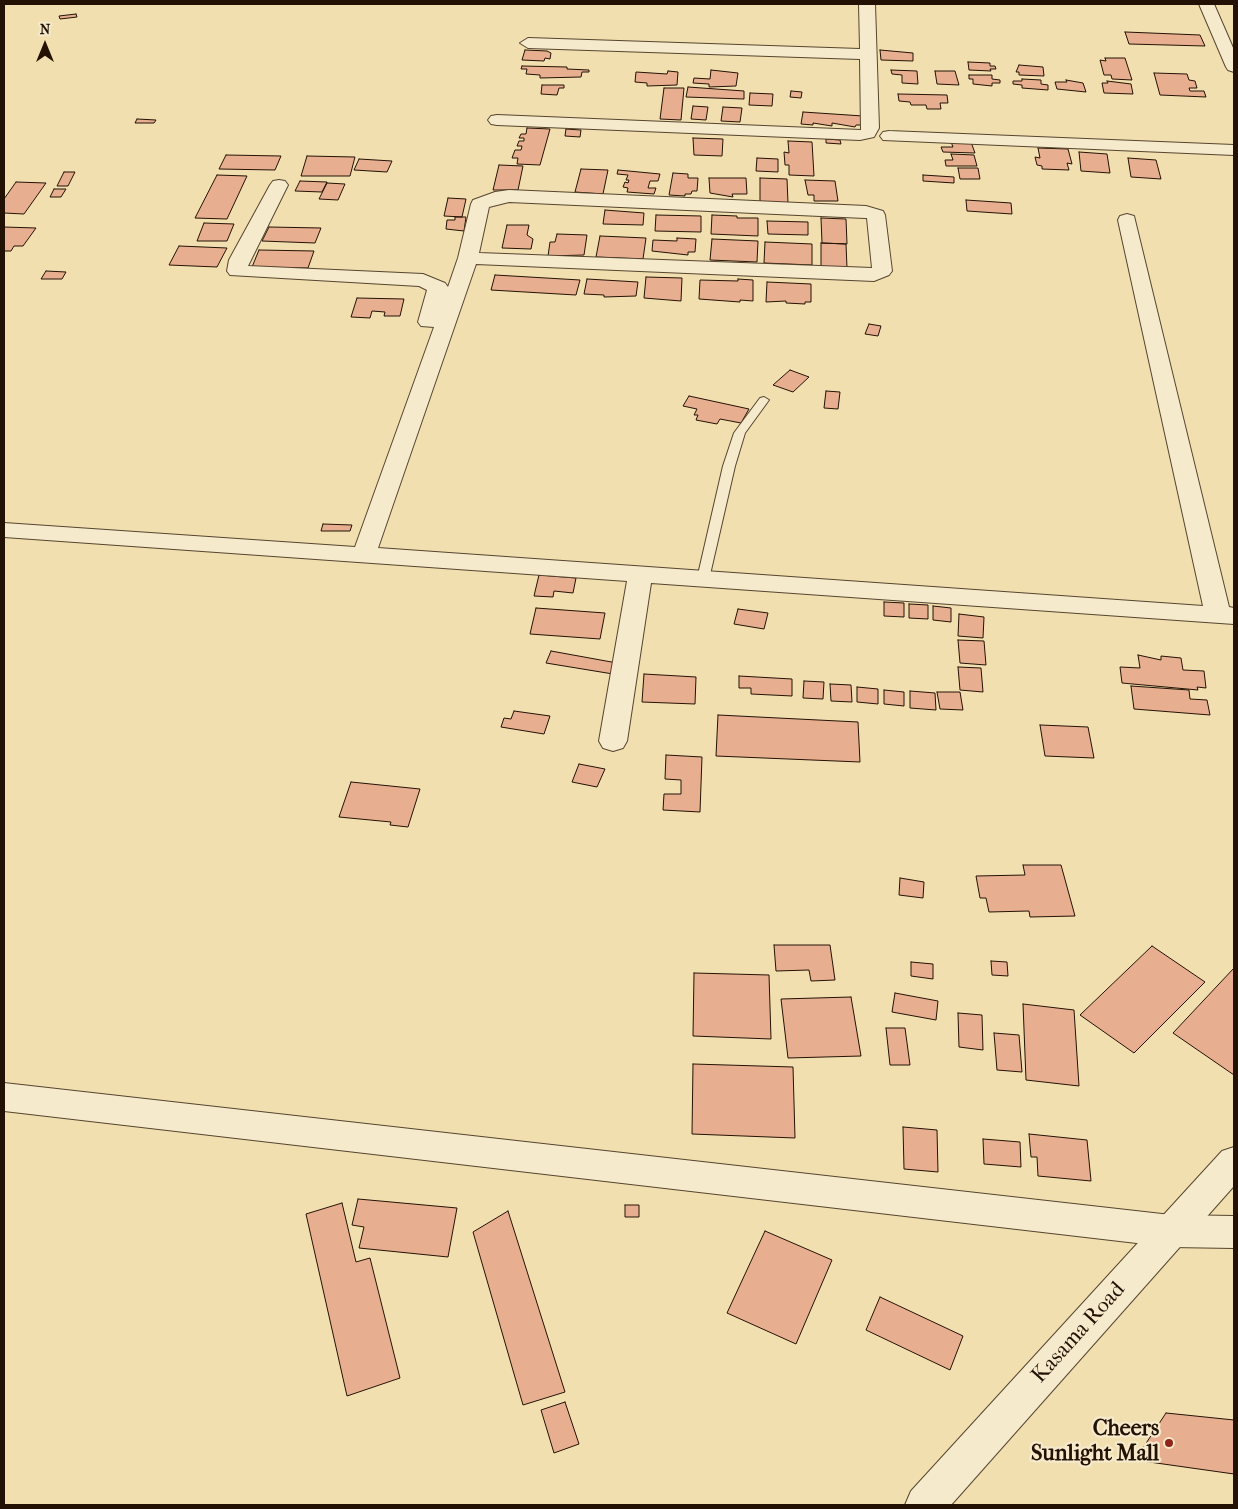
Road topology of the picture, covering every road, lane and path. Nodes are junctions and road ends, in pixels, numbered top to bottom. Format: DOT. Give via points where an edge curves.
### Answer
graph roads {
  1 [pos="867,4"];
  2 [pos="1206,4"];
  3 [pos="528,43"];
  4 [pos="868,54"];
  5 [pos="1234,68"];
  6 [pos="497,120"];
  7 [pos="890,136"];
  8 [pos="1234,150"];
  9 [pos="279,185"];
  10 [pos="1127,220"];
  11 [pos="468,258"];
  12 [pos="764,400"];
  13 [pos="4,530"];
  14 [pos="356,555"];
  15 [pos="640,575"];
  16 [pos="703,579"];
  17 [pos="1226,616"];
  18 [pos="613,741"];
  19 [pos="4,1097"];
  20 [pos="1234,1162"];
  21 [pos="1171,1231"];
  22 [pos="1234,1232"];
  23 [pos="924,1505"];
  1 -- 4 [label="street"];
  2 -- 5 [label="street"];
  3 -- 4 [label="street"];
  4 -- 6 [label="street" via="870,128 868,133 860,135"];
  7 -- 8 [label="street"];
  9 -- 14 [label="street" via="239,260 237,271 423,280 438,287"];
  10 -- 17 [label="street"];
  11 -- 11 [label="street" via="480,204 509,196 540,197 866,212 876,215 882,272 874,275"];
  11 -- 14 [label="street"];
  12 -- 16 [label="lane" via="740,433 729,466"];
  13 -- 14 [label="street"];
  14 -- 15 [label="street"];
  15 -- 16 [label="street"];
  15 -- 18 [label="street"];
  16 -- 17 [label="street"];
  19 -- 21 [label="street"];
  20 -- 21 [label="street, Kasama Road"];
  21 -- 22 [label="street"];
  21 -- 23 [label="street, Kasama Road"];
}
